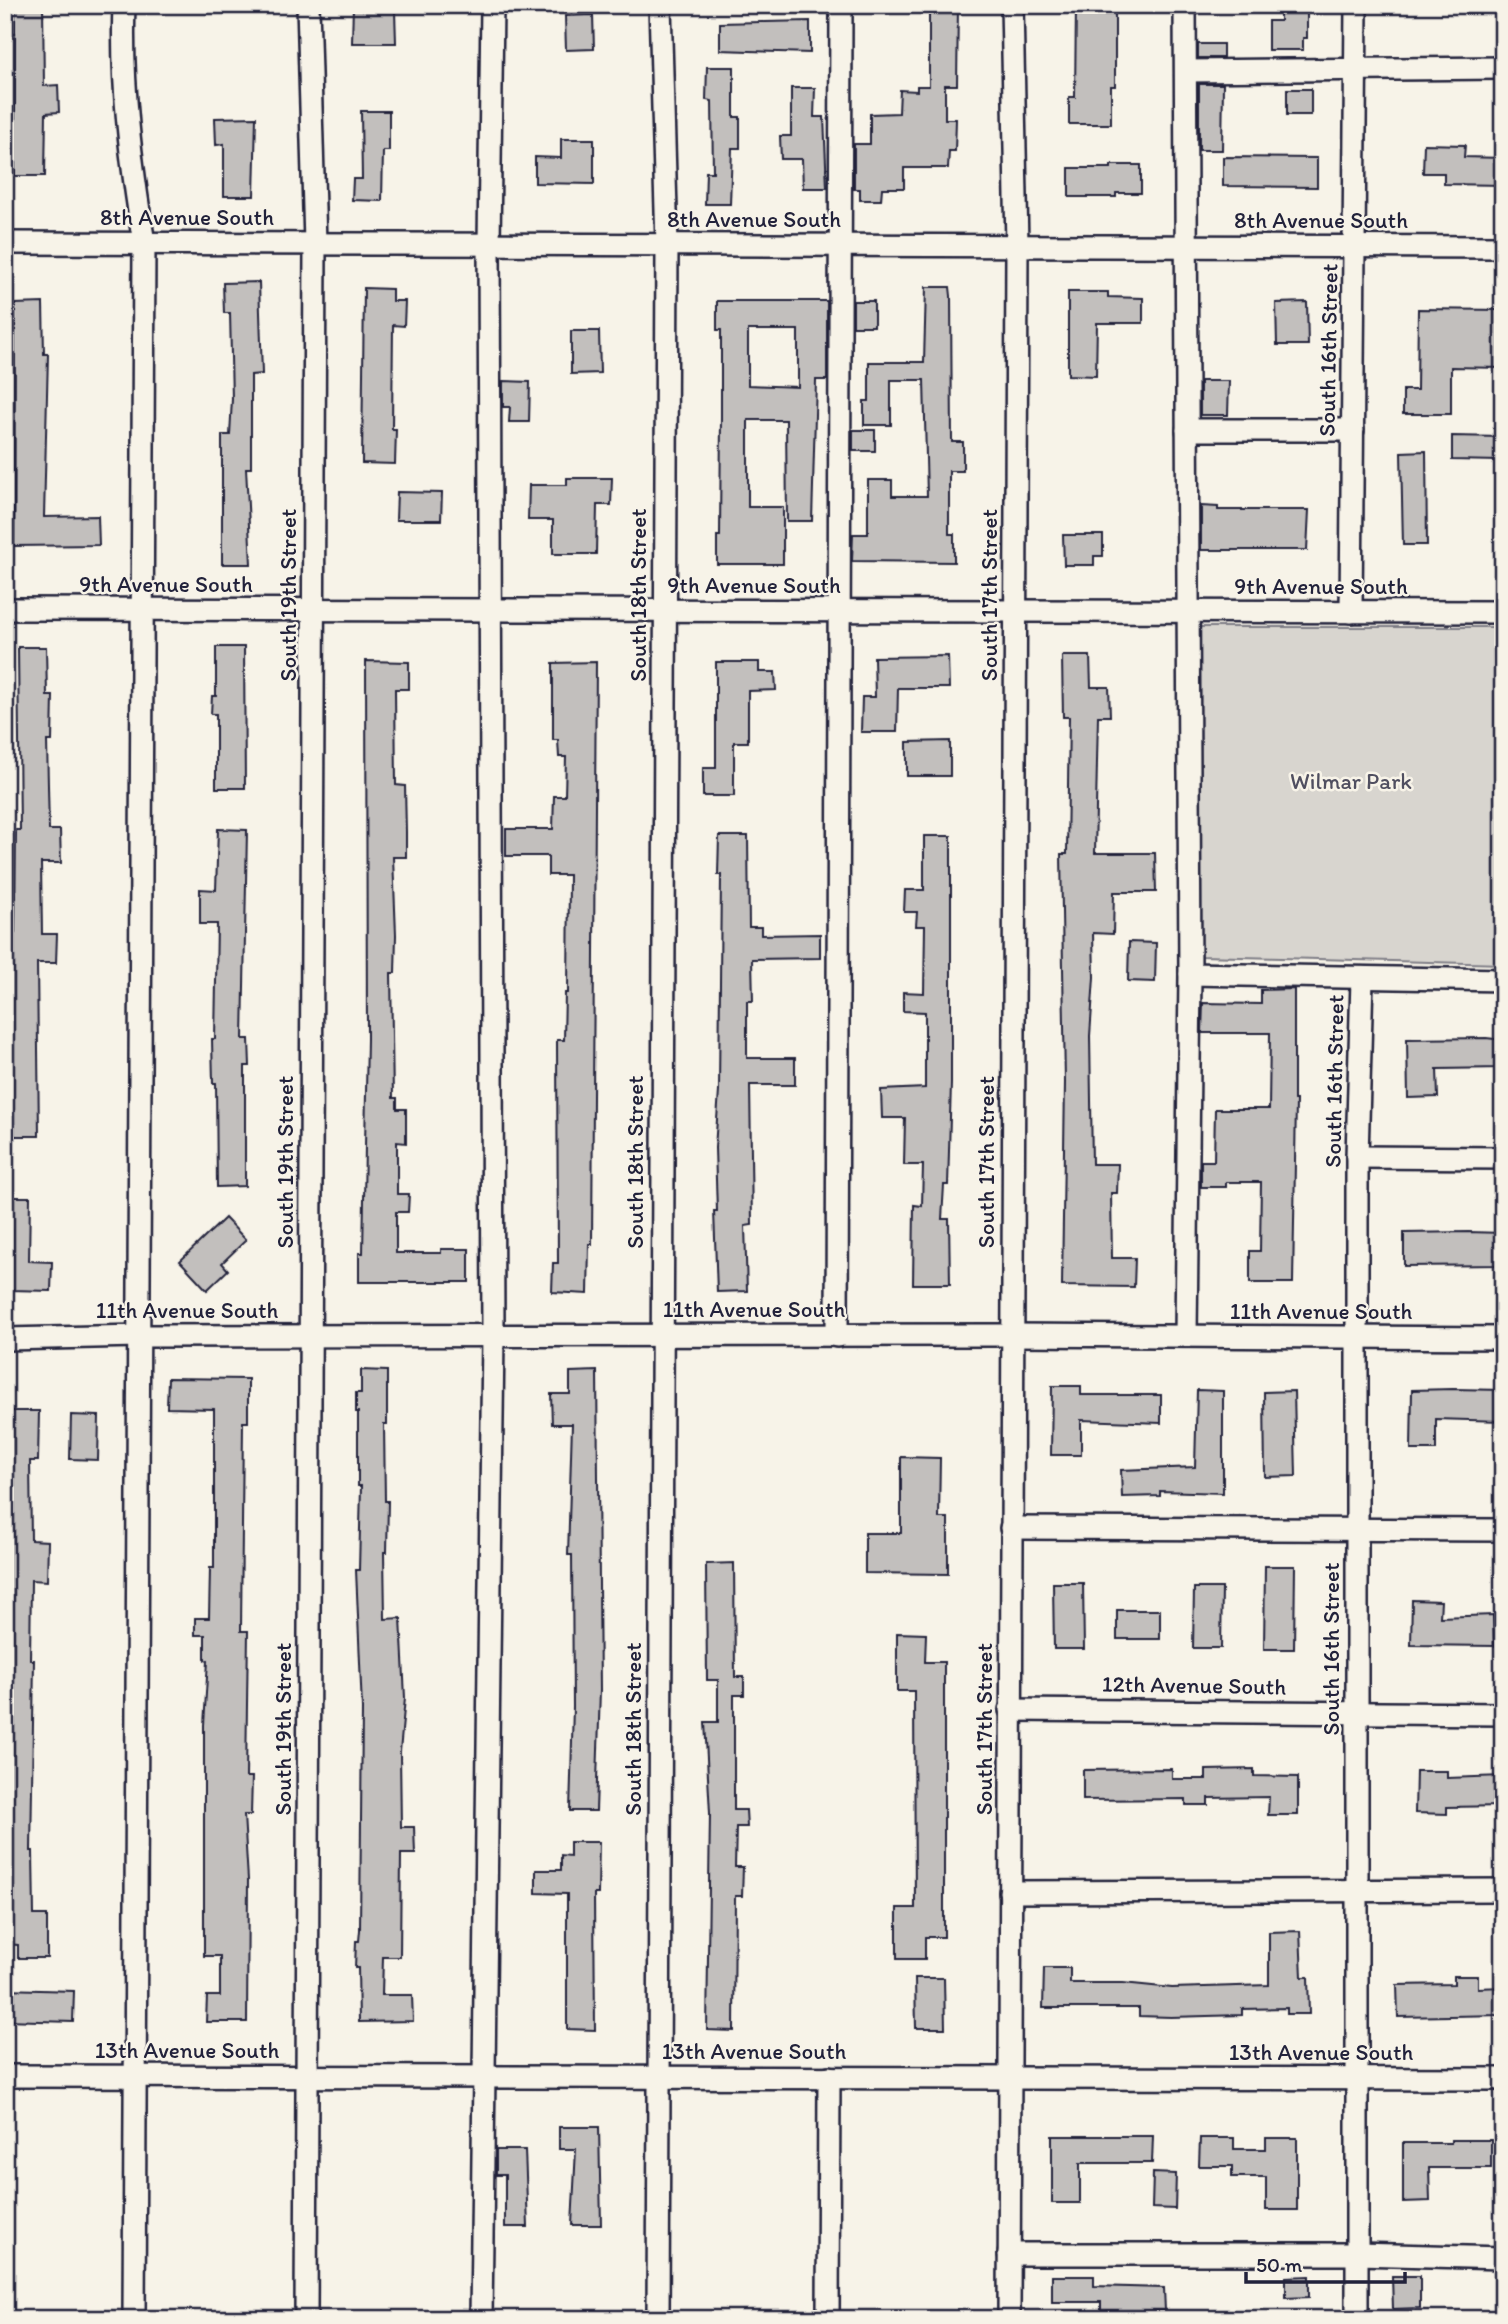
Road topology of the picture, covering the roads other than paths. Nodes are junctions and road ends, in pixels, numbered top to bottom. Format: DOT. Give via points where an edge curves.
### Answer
graph roads {
  1 [pos="124,5"];
  2 [pos="308,5"];
  3 [pos="492,5"];
  4 [pos="660,5"];
  5 [pos="841,5"];
  6 [pos="1012,5"];
  7 [pos="1185,5"];
  8 [pos="1356,5"];
  9 [pos="1356,68"];
  10 [pos="1503,68"];
  11 [pos="1187,71"];
  12 [pos="5,243"];
  13 [pos="144,243"];
  14 [pos="315,243"];
  15 [pos="489,244"];
  16 [pos="667,245"];
  17 [pos="839,245"];
  18 [pos="1017,245"];
  19 [pos="1188,246"];
  20 [pos="1355,246"];
  21 [pos="1503,247"];
  22 [pos="1187,430"];
  23 [pos="1353,430"];
  24 [pos="5,609"];
  25 [pos="142,610"];
  26 [pos="314,611"];
  27 [pos="492,611"];
  28 [pos="664,611"];
  29 [pos="837,612"];
  30 [pos="1015,612"];
  31 [pos="1189,612"];
  32 [pos="1351,612"];
  33 [pos="1503,612"];
  34 [pos="1190,974"];
  35 [pos="1362,979"];
  36 [pos="1503,980"];
  37 [pos="1357,1157"];
  38 [pos="1503,1158"];
  39 [pos="1012,1335"];
  40 [pos="139,1336"];
  41 [pos="311,1336"];
  42 [pos="493,1336"];
  43 [pos="660,1336"];
  44 [pos="837,1336"];
  45 [pos="1186,1336"];
  46 [pos="1358,1338"];
  47 [pos="1503,1338"];
  48 [pos="5,1339"];
  49 [pos="1011,1528"];
  50 [pos="1357,1530"];
  51 [pos="1503,1530"];
  52 [pos="1010,1710"];
  53 [pos="1356,1714"];
  54 [pos="1503,1714"];
  55 [pos="1357,1890"];
  56 [pos="1503,1890"];
  57 [pos="1010,1892"];
  58 [pos="5,2076"];
  59 [pos="135,2076"];
  60 [pos="307,2076"];
  61 [pos="482,2077"];
  62 [pos="659,2077"];
  63 [pos="829,2077"];
  64 [pos="1009,2078"];
  65 [pos="1358,2078"];
  66 [pos="1503,2079"];
  67 [pos="1009,2254"];
  68 [pos="1358,2254"];
  69 [pos="1503,2258"];
  70 [pos="134,2319"];
  71 [pos="306,2319"];
  72 [pos="481,2319"];
  73 [pos="658,2319"];
  74 [pos="828,2319"];
  75 [pos="1009,2319"];
  76 [pos="1357,2319"];
  1 -- 13 [label="street" via="122,60 129,155"];
  2 -- 14 [label="street, South 19th Street"];
  3 -- 15 [label="street"];
  4 -- 16 [label="street, South 18th Street"];
  5 -- 17 [label="street"];
  6 -- 18 [label="street, South 17th Street"];
  7 -- 11 [label="street"];
  8 -- 9 [label="street, South 16th Street"];
  9 -- 10 [label="street"];
  9 -- 11 [label="street"];
  9 -- 20 [label="street, South 16th Street"];
  11 -- 19 [label="street"];
  12 -- 13 [label="street, 8th Avenue South"];
  13 -- 14 [label="street, 8th Avenue South"];
  13 -- 25 [label="street"];
  14 -- 15 [label="street, 8th Avenue South"];
  14 -- 26 [label="street, South 19th Street"];
  15 -- 16 [label="street, 8th Avenue South"];
  15 -- 27 [label="street"];
  16 -- 17 [label="street, 8th Avenue South"];
  16 -- 28 [label="street, South 18th Street"];
  17 -- 18 [label="street, 8th Avenue South"];
  17 -- 29 [label="street"];
  18 -- 19 [label="street, 8th Avenue South"];
  18 -- 30 [label="street, South 17th Street"];
  19 -- 20 [label="street, 8th Avenue South"];
  19 -- 22 [label="street"];
  20 -- 21 [label="street, 8th Avenue South"];
  20 -- 23 [label="street, South 16th Street"];
  22 -- 23 [label="street"];
  22 -- 31 [label="street"];
  23 -- 32 [label="street, South 16th Street"];
  24 -- 25 [label="street, 9th Avenue South"];
  25 -- 26 [label="street, 9th Avenue South"];
  25 -- 40 [label="street"];
  26 -- 27 [label="street, 9th Avenue South"];
  26 -- 41 [label="street, South 19th Street"];
  27 -- 28 [label="street, 9th Avenue South"];
  27 -- 42 [label="street"];
  28 -- 29 [label="street, 9th Avenue South"];
  28 -- 43 [label="street, South 18th Street"];
  29 -- 30 [label="street, 9th Avenue South"];
  29 -- 44 [label="street"];
  30 -- 31 [label="street, 9th Avenue South"];
  30 -- 39 [label="street, South 17th Street"];
  31 -- 32 [label="street, 9th Avenue South"];
  31 -- 34 [label="street"];
  32 -- 33 [label="street, 9th Avenue South"];
  34 -- 35 [label="street"];
  34 -- 45 [label="street"];
  35 -- 36 [label="street"];
  35 -- 37 [label="street, South 16th Street"];
  37 -- 38 [label="street"];
  37 -- 46 [label="street, South 16th Street"];
  39 -- 44 [label="street, 11th Avenue South"];
  39 -- 45 [label="street, 11th Avenue South"];
  39 -- 49 [label="street, South 17th Street"];
  40 -- 41 [label="street, 11th Avenue South"];
  40 -- 48 [label="street, 11th Avenue South"];
  40 -- 59 [label="street"];
  41 -- 42 [label="street, 11th Avenue South"];
  41 -- 60 [label="street, South 19th Street"];
  42 -- 43 [label="street, 11th Avenue South"];
  42 -- 61 [label="street"];
  43 -- 44 [label="street, 11th Avenue South"];
  43 -- 62 [label="street, South 18th Street"];
  45 -- 46 [label="street, 11th Avenue South"];
  46 -- 47 [label="street, 11th Avenue South"];
  46 -- 50 [label="street, South 16th Street"];
  49 -- 50 [label="street"];
  49 -- 52 [label="street, South 17th Street"];
  50 -- 51 [label="street"];
  50 -- 53 [label="street, South 16th Street"];
  52 -- 53 [label="street, 12th Avenue South"];
  52 -- 57 [label="street, South 17th Street"];
  53 -- 54 [label="street, 12th Avenue South"];
  53 -- 55 [label="street, South 16th Street"];
  55 -- 56 [label="street"];
  55 -- 57 [label="street"];
  55 -- 65 [label="street, South 16th Street"];
  57 -- 64 [label="street, South 17th Street"];
  58 -- 59 [label="street, 13th Avenue South"];
  59 -- 60 [label="street, 13th Avenue South"];
  59 -- 70 [label="street"];
  60 -- 61 [label="street, 13th Avenue South"];
  60 -- 71 [label="street, South 19th Street"];
  61 -- 62 [label="street, 13th Avenue South"];
  61 -- 72 [label="street"];
  62 -- 63 [label="street, 13th Avenue South"];
  62 -- 73 [label="street, South 18th Street"];
  63 -- 64 [label="street, 13th Avenue South"];
  63 -- 74 [label="street"];
  64 -- 65 [label="street, 13th Avenue South"];
  64 -- 67 [label="street, South 17th Street"];
  65 -- 66 [label="street, 13th Avenue South"];
  65 -- 68 [label="street, South 16th Street"];
  67 -- 68 [label="street"];
  67 -- 75 [label="street, South 17th Street"];
  68 -- 69 [label="street"];
  68 -- 76 [label="street, South 16th Street"];
}
